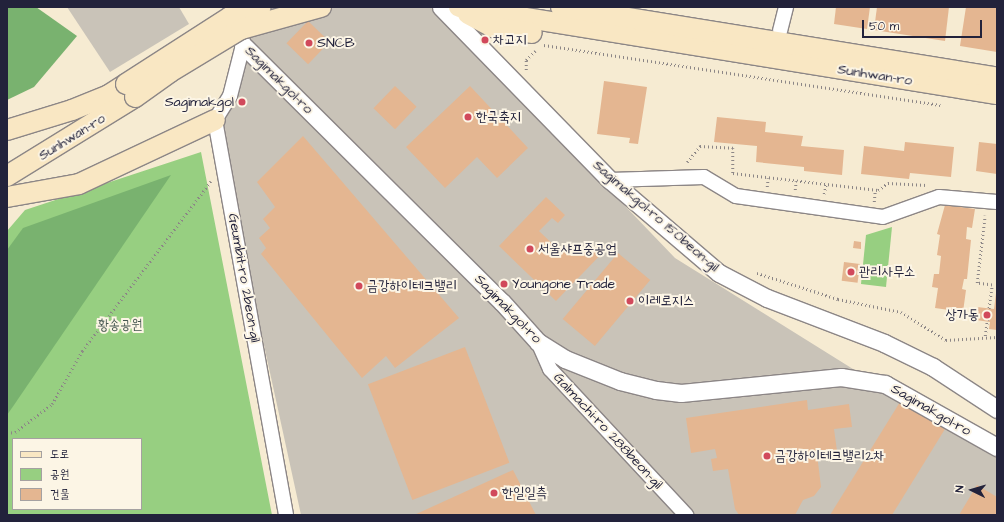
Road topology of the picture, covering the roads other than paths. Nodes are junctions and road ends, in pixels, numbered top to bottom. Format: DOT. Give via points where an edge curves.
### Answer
graph roads {
  1 [pos="260,7"];
  2 [pos="270,7"];
  3 [pos="321,7"];
  4 [pos="441,7"];
  5 [pos="456,7"];
  6 [pos="460,7"];
  7 [pos="561,7"];
  8 [pos="643,7"];
  9 [pos="786,7"];
  10 [pos="240,12"];
  11 [pos="780,31"];
  12 [pos="243,45"];
  13 [pos="754,47"];
  14 [pos="831,52"];
  15 [pos="873,75"];
  16 [pos="997,78"];
  17 [pos="131,90"];
  18 [pos="997,94"];
  19 [pos="215,120"];
  20 [pos="7,130"];
  21 [pos="7,176"];
  22 [pos="610,180"];
  23 [pos="7,197"];
  24 [pos="991,205"];
  25 [pos="538,342"];
  26 [pos="997,409"];
  27 [pos="997,447"];
  28 [pos="286,515"];
  29 [pos="686,515"];
  1 -- 17 [label="main road, bridge" via="230,17"];
  2 -- 10 [label="street"];
  3 -- 17 [label="main road, bridge" via="242,29 170,72"];
  4 -- 22 [label="street, Sagimakgol-ro 150beon-gil"];
  5 -- 15 [label="main road" via="492,27 808,76"];
  6 -- 13 [label="main road"];
  7 -- 13 [label="main road"];
  8 -- 11 [label="main road"];
  9 -- 11 [label="street"];
  10 -- 12 [label="street, Sagimakgol-ro"];
  11 -- 14 [label="main road"];
  12 -- 19 [label="street" via="230,96"];
  12 -- 25 [label="street, Sagimakgol-ro" via="502,302"];
  13 -- 14 [label="main road, Sunhwan-ro"];
  13 -- 15 [label="main road, Sunhwan-ro"];
  14 -- 16 [label="main road, Sunhwan-ro"];
  15 -- 18 [label="main road, Sunhwan-ro"];
  17 -- 20 [label="main road, Sunhwan-ro"];
  17 -- 21 [label="main road, Sunhwan-ro"];
  19 -- 23 [label="main road" via="79,184"];
  19 -- 28 [label="street, Geumbit-ro 2beon-gil"];
  22 -- 24 [label="street" via="704,177 736,196 882,218 939,197"];
  22 -- 26 [label="street, Sagimakgol-ro 150beon-gil" via="719,273 767,298 898,350 933,367"];
  25 -- 27 [label="street, Sagimakgol-ro" via="590,371 656,390 681,393 841,377 885,384"];
  25 -- 29 [label="street, Galmachi-ro 288beon-gil" via="550,369"];
}
